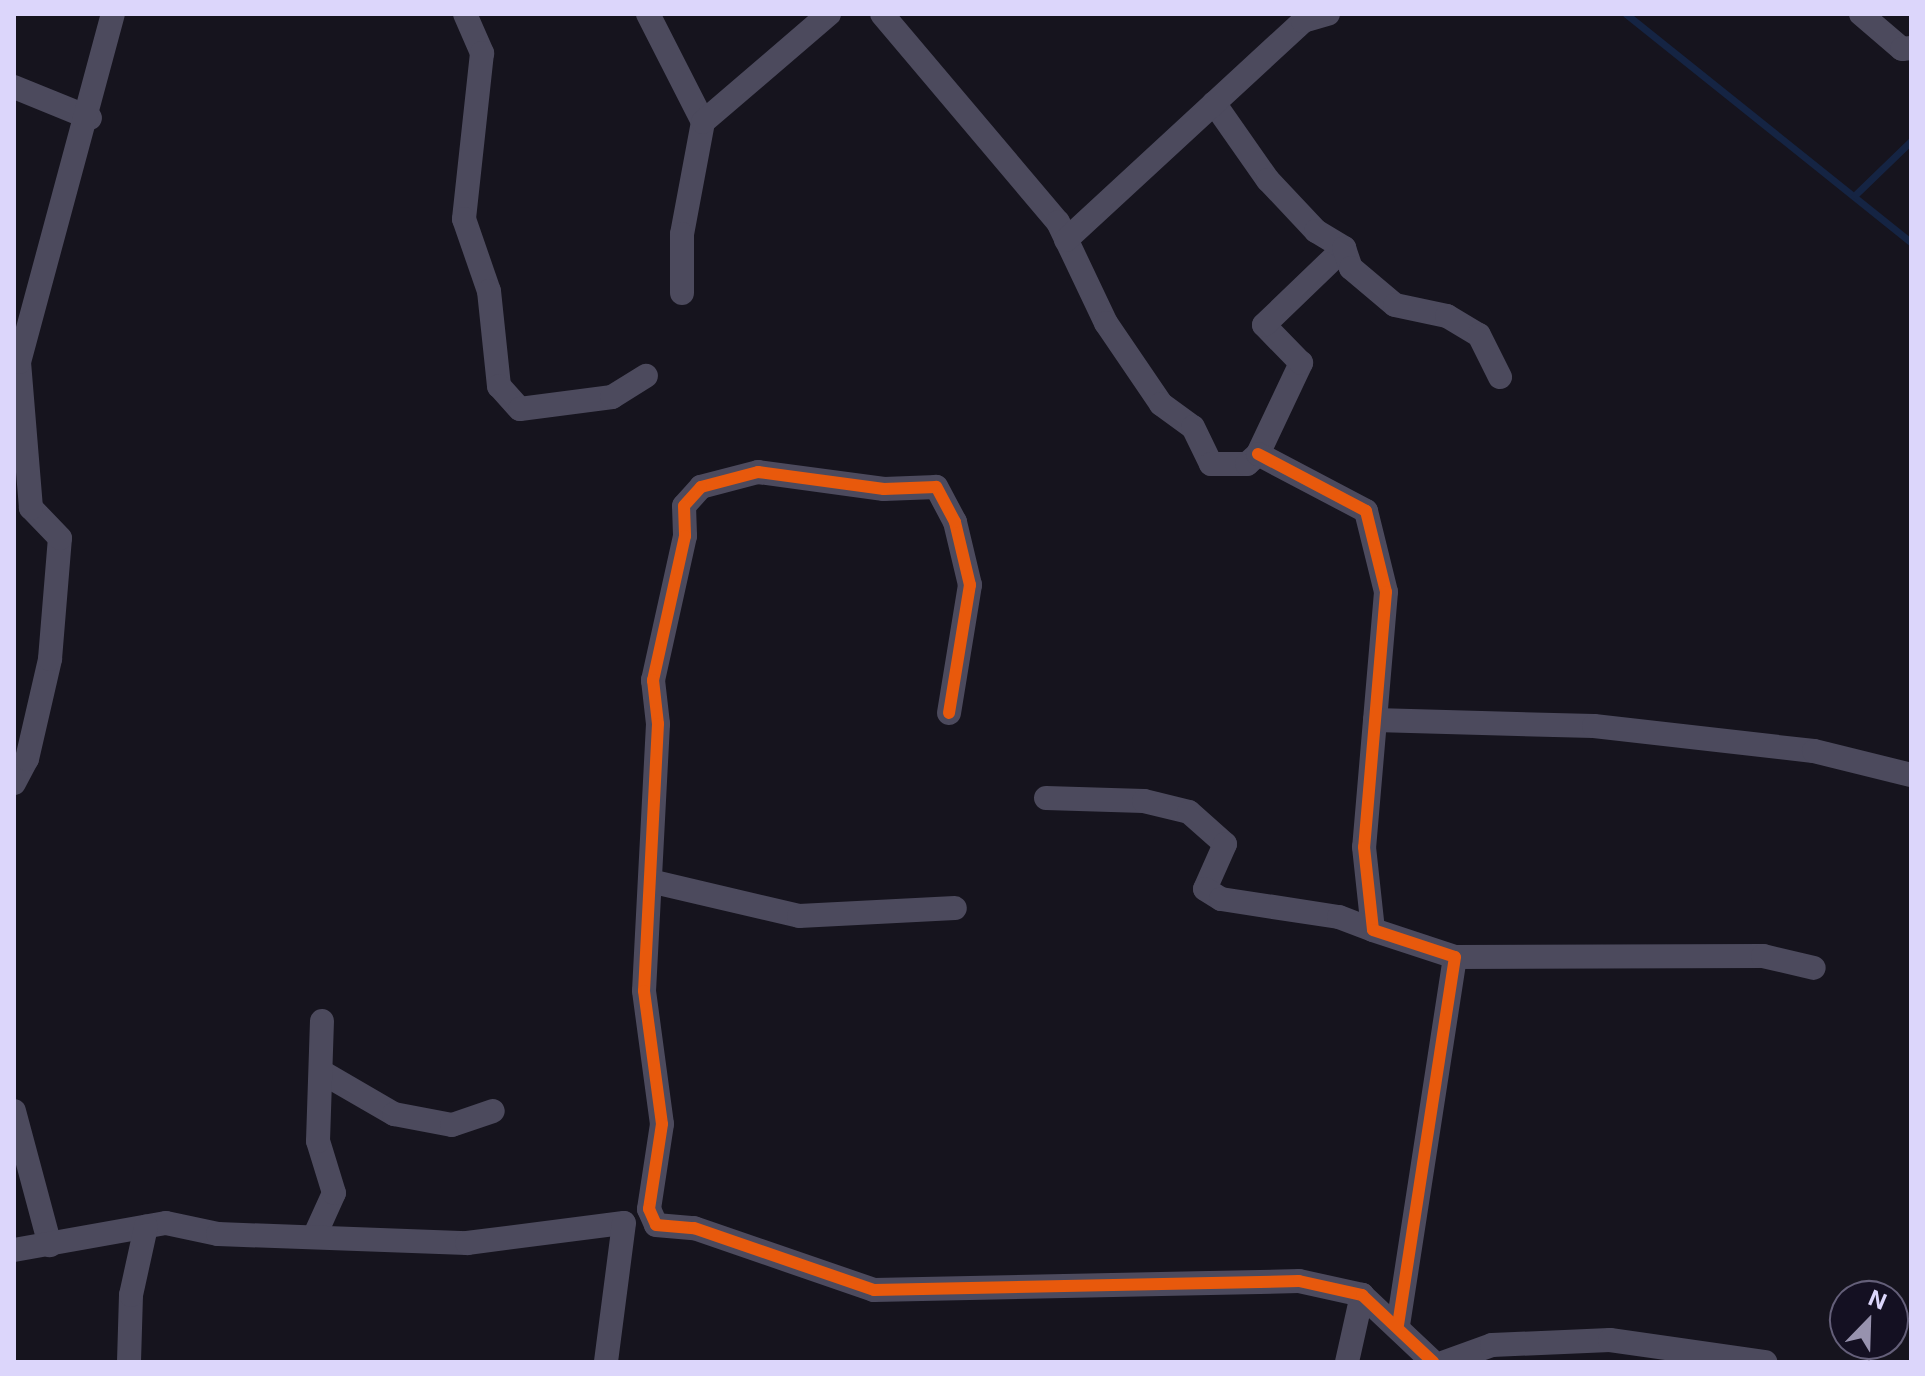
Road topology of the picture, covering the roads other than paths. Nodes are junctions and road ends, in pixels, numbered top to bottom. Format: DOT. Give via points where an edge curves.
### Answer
graph roads {
  1 [pos="113,14"];
  2 [pos="465,14"];
  3 [pos="648,14"];
  4 [pos="829,14"];
  5 [pos="882,14"];
  6 [pos="1328,14"];
  7 [pos="1861,14"];
  8 [pos="1911,48"];
  9 [pos="14,87"];
  10 [pos="1214,103"];
  11 [pos="90,118"];
  12 [pos="703,122"];
  13 [pos="1066,240"];
  14 [pos="1344,248"];
  15 [pos="682,293"];
  16 [pos="16,362"];
  17 [pos="646,376"];
  18 [pos="1500,377"];
  19 [pos="1258,454"];
  20 [pos="23,507"];
  21 [pos="949,713"];
  22 [pos="1375,720"];
  23 [pos="1911,775"];
  24 [pos="14,783"];
  25 [pos="1046,798"];
  26 [pos="650,881"];
  27 [pos="955,908"];
  28 [pos="1373,930"];
  29 [pos="1455,957"];
  30 [pos="1814,968"];
  31 [pos="322,1021"];
  32 [pos="325,1074"];
  33 [pos="14,1111"];
  34 [pos="493,1111"];
  35 [pos="649,1209"];
  36 [pos="624,1223"];
  37 [pos="146,1227"];
  38 [pos="315,1235"];
  39 [pos="50,1245"];
  40 [pos="14,1250"];
  41 [pos="1362,1295"];
  42 [pos="1398,1325"];
  43 [pos="1490,1354"];
  44 [pos="1754,1359"];
  45 [pos="129,1362"];
  46 [pos="606,1362"];
  47 [pos="1347,1362"];
  48 [pos="1433,1362"];
  49 [pos="1445,1362"];
  1 -- 11 [label="street"];
  2 -- 17 [label="street" via="482,53 464,219 489,291 499,386 520,409 612,397"];
  3 -- 12 [label="street"];
  4 -- 12 [label="street"];
  5 -- 13 [label="street"];
  6 -- 10 [label="street" via="1303,21"];
  7 -- 8 [label="street"];
  9 -- 11 [label="street"];
  10 -- 13 [label="street"];
  10 -- 14 [label="street" via="1268,180 1316,231"];
  11 -- 16 [label="street"];
  12 -- 15 [label="street" via="682,234"];
  13 -- 19 [label="street" via="1106,323 1161,404 1193,427 1211,464 1247,464"];
  14 -- 18 [label="street" via="1351,268 1395,305 1447,316 1479,335"];
  14 -- 19 [label="street" via="1264,325 1301,363"];
  16 -- 20 [label="street"];
  19 -- 22 [label="street" via="1366,511 1386,592"];
  20 -- 24 [label="street" via="60,538 50,659 27,759"];
  21 -- 26 [label="street" via="970,585 951,511 936,487 884,489 758,472 701,487 684,506 685,536 653,680 658,724"];
  22 -- 23 [label="street" via="1594,726 1814,751"];
  22 -- 28 [label="street" via="1364,847"];
  25 -- 28 [label="street" via="1144,801 1189,812 1225,844 1205,889 1221,899 1339,917"];
  26 -- 27 [label="street" via="799,916"];
  26 -- 35 [label="street" via="644,991 662,1124"];
  28 -- 29 [label="street"];
  29 -- 30 [label="street" via="1763,956"];
  29 -- 42 [label="street"];
  31 -- 32 [label="street"];
  32 -- 34 [label="street" via="394,1114 452,1125"];
  32 -- 38 [label="street" via="318,1141 334,1193"];
  33 -- 39 [label="street"];
  35 -- 36 [label="street"];
  35 -- 41 [label="street" via="656,1225 694,1228 874,1290 1299,1281"];
  36 -- 38 [label="street" via="467,1243"];
  36 -- 46 [label="street"];
  37 -- 38 [label="street"];
  37 -- 39 [label="street"];
  37 -- 45 [label="street" via="131,1295"];
  39 -- 40 [label="street"];
  41 -- 42 [label="street"];
  41 -- 47 [label="street"];
  42 -- 48 [label="street"];
  43 -- 44 [label="street" via="1610,1340"];
  43 -- 49 [label="street"];
}
